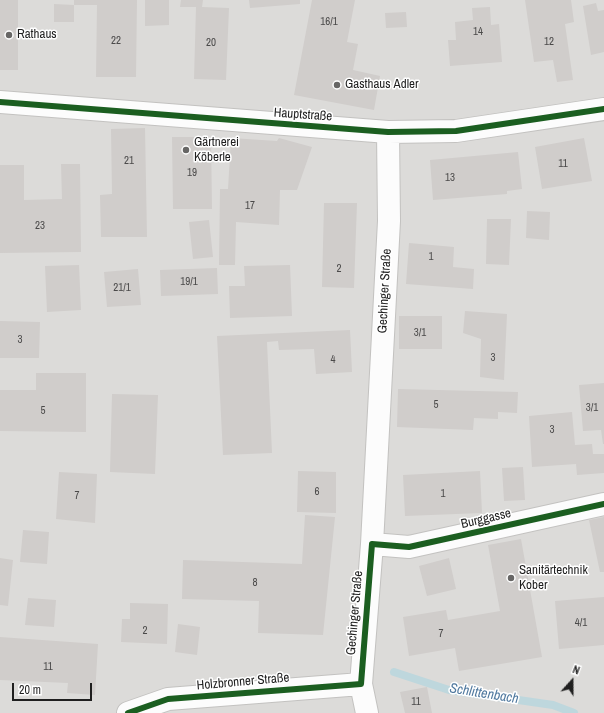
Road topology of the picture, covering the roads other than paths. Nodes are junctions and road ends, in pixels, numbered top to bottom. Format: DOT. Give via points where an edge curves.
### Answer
graph roads {
  1 [pos="0,102"];
  2 [pos="604,109"];
  3 [pos="388,132"];
  4 [pos="604,504"];
  5 [pos="372,544"];
  6 [pos="361,684"];
  7 [pos="128,713"];
  8 [pos="367,713"];
  1 -- 3 [label="street, Hauptstraße"];
  2 -- 3 [label="street, Hauptstraße" via="456,131"];
  3 -- 5 [label="street, Gechinger Straße" via="389,220"];
  4 -- 5 [label="street, Burggasse" via="409,547"];
  5 -- 6 [label="street, Gechinger Straße"];
  6 -- 7 [label="street, Holzbronner Straße" via="168,699"];
  6 -- 8 [label="street, Gechinger Straße"];
}
